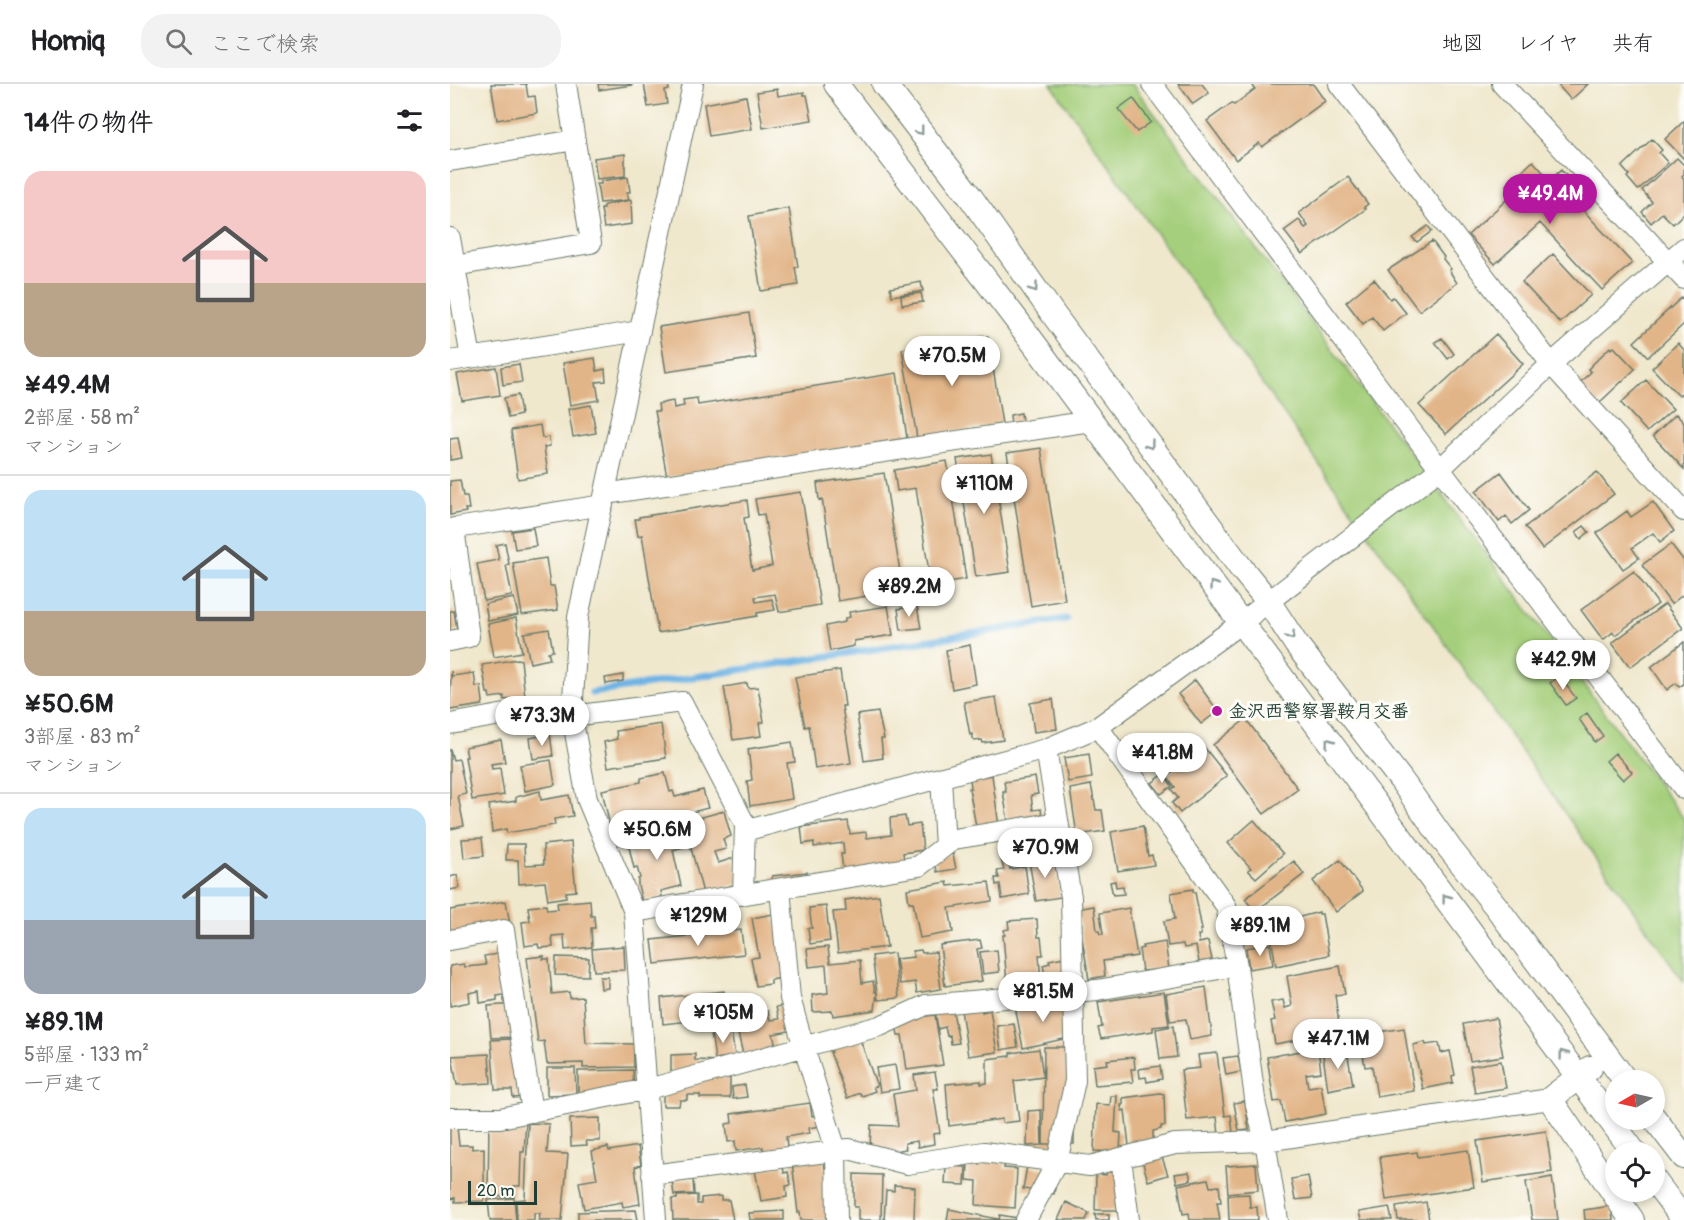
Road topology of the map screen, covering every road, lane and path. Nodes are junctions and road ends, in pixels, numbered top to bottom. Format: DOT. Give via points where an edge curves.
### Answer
graph roads {
  1 [pos="566,84"];
  2 [pos="693,84"];
  3 [pos="836,84"];
  4 [pos="884,84"];
  5 [pos="1152,84"];
  6 [pos="1339,84"];
  7 [pos="1502,84"];
  8 [pos="575,140"];
  9 [pos="450,161"];
  10 [pos="450,238"];
  11 [pos="1684,248"];
  12 [pos="1668,262"];
  13 [pos="454,266"];
  14 [pos="1684,279"];
  15 [pos="640,331"];
  16 [pos="471,358"];
  17 [pos="450,361"];
  18 [pos="1551,364"];
  19 [pos="1091,421"];
  20 [pos="1440,469"];
  21 [pos="604,500"];
  22 [pos="1684,511"];
  23 [pos="452,528"];
  24 [pos="1268,601"];
  25 [pos="1241,623"];
  26 [pos="450,641"];
  27 [pos="572,716"];
  28 [pos="450,724"];
  29 [pos="1098,727"];
  30 [pos="1046,749"];
  31 [pos="941,778"];
  32 [pos="1684,789"];
  33 [pos="1058,822"];
  34 [pos="745,824"];
  35 [pos="945,846"];
  36 [pos="780,889"];
  37 [pos="743,895"];
  38 [pos="634,912"];
  39 [pos="450,940"];
  40 [pos="1237,966"];
  41 [pos="1073,992"];
  42 [pos="804,1048"];
  43 [pos="1606,1055"];
  44 [pos="1617,1070"];
  45 [pos="1579,1076"];
  46 [pos="648,1089"];
  47 [pos="1550,1099"];
  48 [pos="532,1112"];
  49 [pos="450,1118"];
  50 [pos="1663,1130"];
  51 [pos="1265,1141"];
  52 [pos="1627,1142"];
  53 [pos="836,1150"];
  54 [pos="1684,1157"];
  55 [pos="1121,1158"];
  56 [pos="1057,1162"];
  57 [pos="652,1175"];
  58 [pos="1665,1195"];
  59 [pos="656,1220"];
  60 [pos="837,1220"];
  61 [pos="1026,1220"];
  62 [pos="1129,1220"];
  63 [pos="1278,1220"];
  64 [pos="1632,1220"];
  65 [pos="1684,1220"];
  1 -- 8 [label="street"];
  2 -- 15 [label="street"];
  3 -- 19 [label="street"];
  4 -- 24 [label="street, one-way"];
  5 -- 20 [label="street"];
  6 -- 18 [label="street"];
  7 -- 12 [label="street"];
  8 -- 9 [label="street"];
  8 -- 13 [label="street" via="591,243"];
  10 -- 13 [label="street"];
  11 -- 12 [label="street"];
  12 -- 14 [label="street"];
  12 -- 18 [label="street"];
  13 -- 16 [label="street"];
  15 -- 16 [label="street"];
  15 -- 21 [label="street"];
  16 -- 17 [label="street"];
  18 -- 20 [label="street"];
  18 -- 22 [label="street"];
  19 -- 21 [label="street"];
  25 -- 19 [label="street, one-way"];
  20 -- 24 [label="street"];
  20 -- 32 [label="street"];
  21 -- 23 [label="street"];
  21 -- 27 [label="street" via="578,617"];
  23 -- 26 [label="street" via="469,638"];
  24 -- 25 [label="street"];
  24 -- 43 [label="street, one-way" via="1296,644"];
  25 -- 29 [label="street"];
  45 -- 25 [label="street, one-way"];
  27 -- 28 [label="street" via="544,706"];
  27 -- 34 [label="street" via="682,702"];
  27 -- 38 [label="street" via="587,799"];
  29 -- 30 [label="street"];
  29 -- 40 [label="street" via="1226,906"];
  30 -- 31 [label="street"];
  30 -- 33 [label="street"];
  31 -- 34 [label="street" via="748,831"];
  31 -- 35 [label="street"];
  33 -- 35 [label="street" via="954,839"];
  33 -- 41 [label="street" via="1071,897"];
  34 -- 37 [label="street"];
  35 -- 36 [label="street" via="919,866"];
  36 -- 37 [label="street"];
  36 -- 42 [label="street" via="790,998"];
  37 -- 38 [label="street"];
  38 -- 46 [label="street"];
  39 -- 48 [label="street" via="504,930"];
  40 -- 41 [label="street"];
  40 -- 51 [label="street" via="1256,1106"];
  41 -- 42 [label="street" via="926,1005 880,1026"];
  41 -- 56 [label="street" via="1076,1081"];
  42 -- 46 [label="street"];
  42 -- 53 [label="street"];
  43 -- 44 [label="street"];
  43 -- 45 [label="street"];
  45 -- 47 [label="street"];
  45 -- 52 [label="street"];
  46 -- 48 [label="street"];
  46 -- 57 [label="street"];
  47 -- 51 [label="street"];
  47 -- 64 [label="street"];
  48 -- 49 [label="street" via="501,1118"];
  50 -- 54 [label="street"];
  51 -- 55 [label="street" via="1175,1144"];
  51 -- 63 [label="street"];
  53 -- 56 [label="street" via="849,1149 907,1164 984,1152"];
  53 -- 57 [label="street"];
  53 -- 60 [label="street"];
  55 -- 56 [label="street" via="1090,1166"];
  55 -- 62 [label="street"];
  56 -- 61 [label="street"];
  57 -- 59 [label="street"];
  58 -- 65 [label="street"];
}
